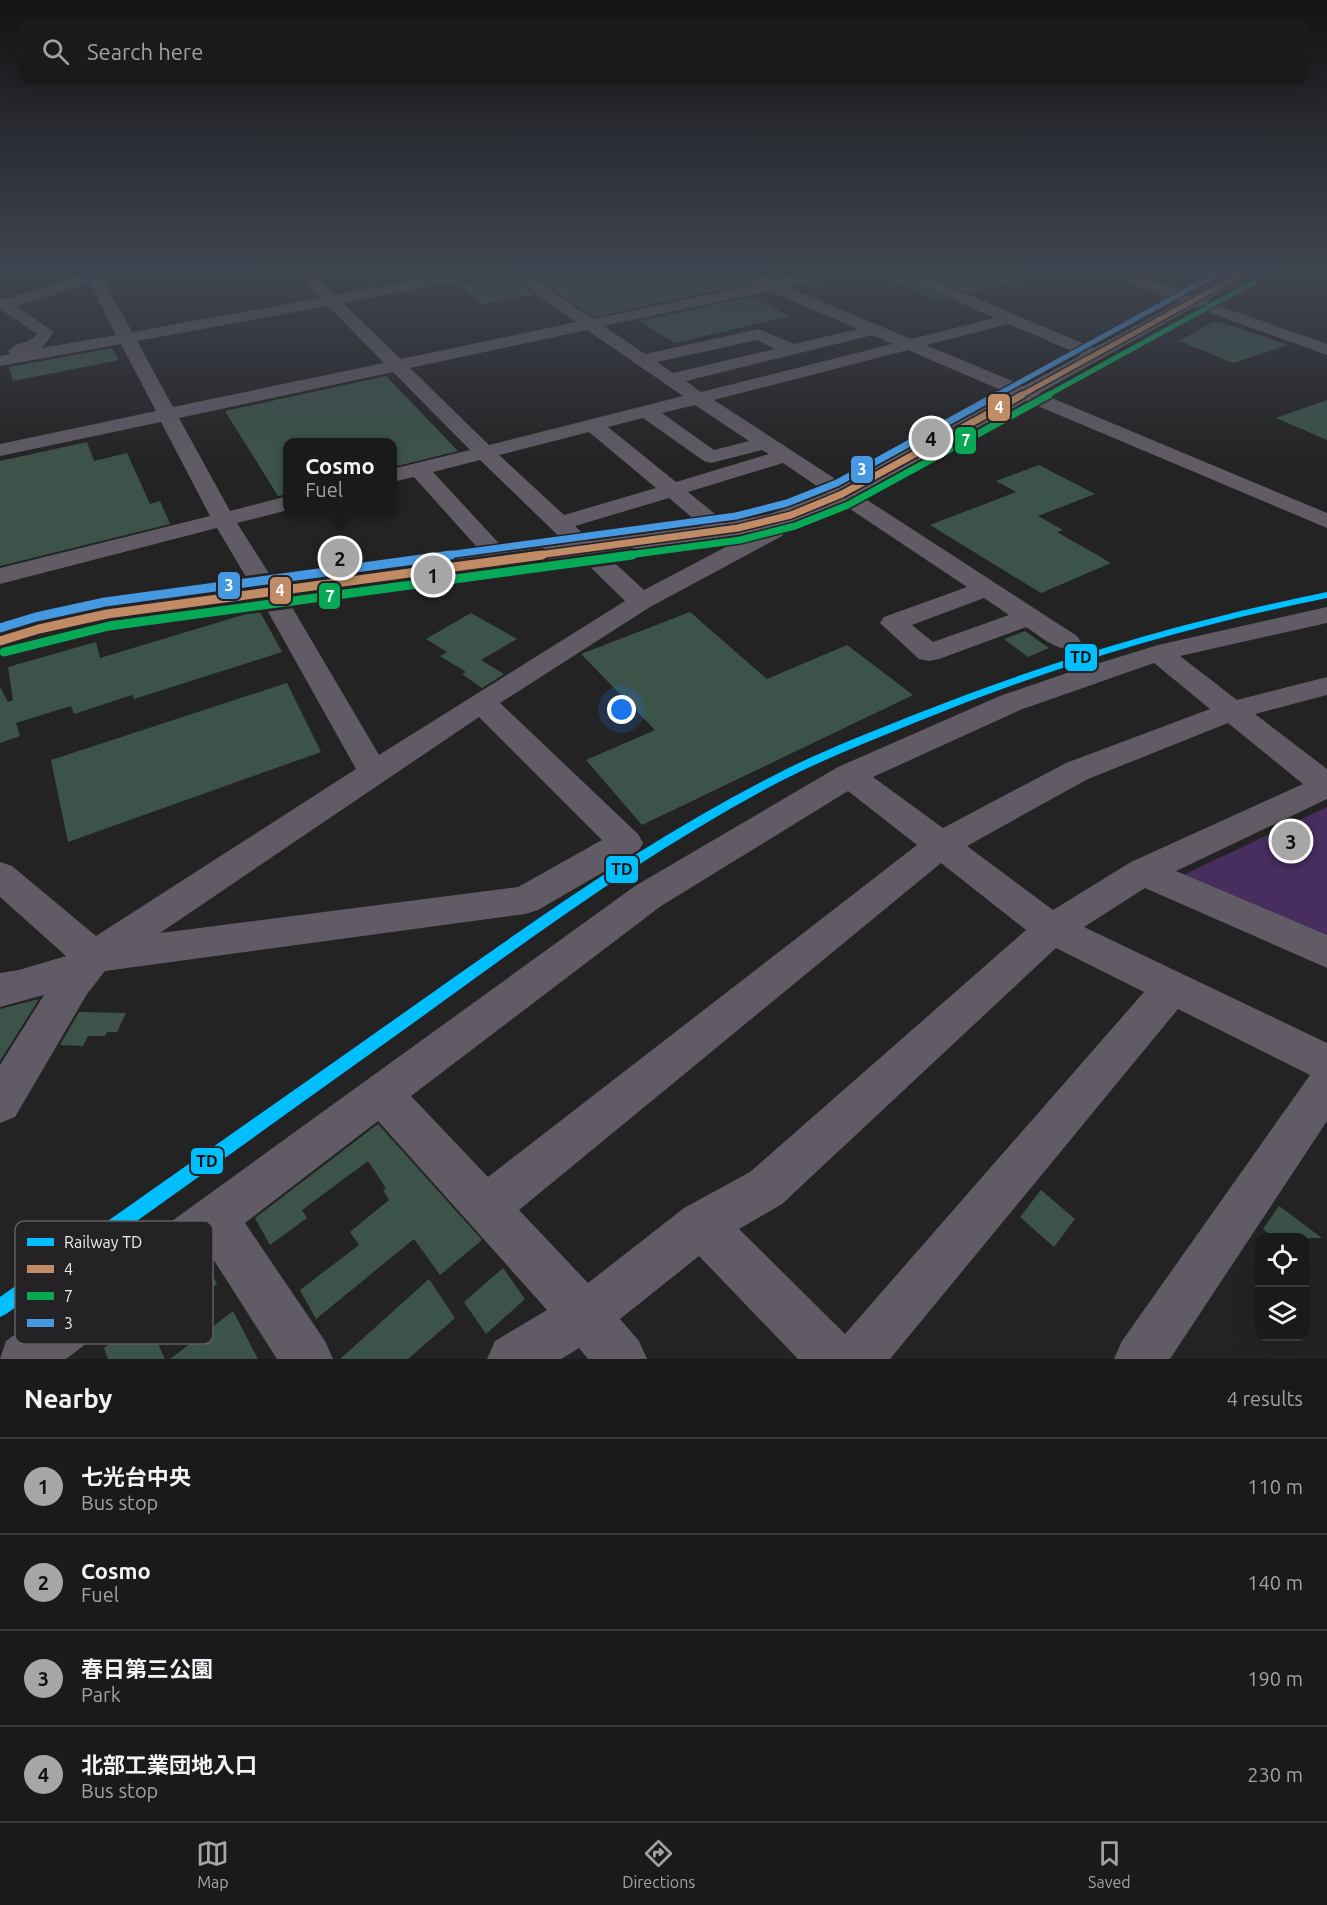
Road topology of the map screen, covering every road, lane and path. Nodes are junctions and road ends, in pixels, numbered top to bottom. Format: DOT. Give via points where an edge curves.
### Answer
graph roads {
  1 [pos="46,333"];
  2 [pos="125,333"];
  3 [pos="152,333"];
  4 [pos="364,333"];
  5 [pos="547,333"];
  6 [pos="604,333"];
  7 [pos="859,333"];
  8 [pos="882,333"];
  9 [pos="951,333"];
  10 [pos="1044,333"];
  11 [pos="1134,333"];
  12 [pos="1282,333"];
  13 [pos="127,338"];
  14 [pos="907,344"];
  15 [pos="790,349"];
  16 [pos="1327,350"];
  17 [pos="0,355"];
  18 [pos="1095,355"];
  19 [pos="642,360"];
  20 [pos="0,361"];
  21 [pos="397,366"];
  22 [pos="671,379"];
  23 [pos="1026,393"];
  24 [pos="698,398"];
  25 [pos="646,411"];
  26 [pos="166,414"];
  27 [pos="593,425"];
  28 [pos="766,443"];
  29 [pos="0,450"];
  30 [pos="484,452"];
  31 [pos="786,456"];
  32 [pos="419,469"];
  33 [pos="397,475"];
  34 [pos="673,490"];
  35 [pos="842,494"];
  36 [pos="283,504"];
  37 [pos="223,519"];
  38 [pos="1327,520"];
  39 [pos="559,524"];
  40 [pos="721,530"];
  41 [pos="749,534"];
  42 [pos="584,547"];
  43 [pos="500,559"];
  44 [pos="0,576"];
  45 [pos="985,589"];
  46 [pos="269,592"];
  47 [pos="641,602"];
  48 [pos="1327,615"];
  49 [pos="1028,617"];
  50 [pos="0,641"];
  51 [pos="1067,642"];
  52 [pos="1158,653"];
  53 [pos="1327,686"];
  54 [pos="481,702"];
  55 [pos="1232,711"];
  56 [pos="373,772"];
  57 [pos="849,775"];
  58 [pos="940,845"];
  59 [pos="1143,872"];
  60 [pos="0,876"];
  61 [pos="1052,929"];
  62 [pos="1327,952"];
  63 [pos="90,961"];
  64 [pos="1172,988"];
  65 [pos="0,990"];
  66 [pos="1327,1063"];
  67 [pos="1327,1085"];
  68 [pos="381,1094"];
  69 [pos="0,1103"];
  70 [pos="485,1208"];
  71 [pos="214,1218"];
  72 [pos="210,1221"];
  73 [pos="701,1225"];
  74 [pos="585,1316"];
  75 [pos="44,1344"];
  76 [pos="24,1359"];
  77 [pos="307,1359"];
  78 [pos="513,1359"];
  79 [pos="621,1359"];
  80 [pos="834,1359"];
  81 [pos="857,1359"];
  82 [pos="1140,1359"];
  1 -- 17 [label="street" via="36,345"];
  2 -- 13 [label="street"];
  3 -- 13 [label="street"];
  4 -- 21 [label="street"];
  5 -- 21 [label="street"];
  6 -- 19 [label="street"];
  7 -- 15 [label="street"];
  8 -- 14 [label="street"];
  9 -- 14 [label="street"];
  10 -- 18 [label="street"];
  11 -- 18 [label="street"];
  12 -- 16 [label="street"];
  13 -- 20 [label="street"];
  13 -- 26 [label="street"];
  14 -- 23 [label="street"];
  14 -- 24 [label="street"];
  15 -- 19 [label="street" via="759,334"];
  15 -- 22 [label="street"];
  18 -- 23 [label="street"];
  19 -- 22 [label="street"];
  21 -- 26 [label="street"];
  21 -- 30 [label="street"];
  22 -- 24 [label="street"];
  23 -- 35 [label="street"];
  23 -- 38 [label="street"];
  24 -- 25 [label="street"];
  24 -- 28 [label="street"];
  25 -- 27 [label="street"];
  25 -- 28 [label="street" via="711,457"];
  26 -- 29 [label="street"];
  26 -- 37 [label="street"];
  27 -- 30 [label="street"];
  27 -- 34 [label="street"];
  28 -- 31 [label="street"];
  30 -- 32 [label="street"];
  30 -- 39 [label="street"];
  31 -- 34 [label="street"];
  31 -- 35 [label="street"];
  32 -- 33 [label="street"];
  32 -- 43 [label="street"];
  34 -- 39 [label="street"];
  34 -- 40 [label="street"];
  35 -- 41 [label="street" via="784,518 774,531"];
  35 -- 45 [label="street"];
  36 -- 37 [label="street"];
  37 -- 44 [label="street"];
  37 -- 46 [label="street"];
  39 -- 42 [label="street"];
  40 -- 41 [label="street"];
  40 -- 42 [label="street"];
  41 -- 47 [label="street"];
  42 -- 43 [label="street"];
  42 -- 47 [label="street"];
  43 -- 46 [label="street"];
  45 -- 49 [label="street"];
  45 -- 49 [label="street" via="893,623 929,653"];
  46 -- 50 [label="street" via="107,614"];
  46 -- 56 [label="street"];
  47 -- 54 [label="street"];
  48 -- 52 [label="street"];
  49 -- 51 [label="street"];
  52 -- 55 [label="street"];
  52 -- 57 [label="street" via="1010,703"];
  53 -- 55 [label="street"];
  54 -- 56 [label="street"];
  54 -- 63 [label="street" via="626,843 525,900"];
  55 -- 58 [label="street" via="1077,771"];
  55 -- 59 [label="street" via="1327,786"];
  56 -- 63 [label="street"];
  57 -- 58 [label="street"];
  57 -- 68 [label="street" via="648,896"];
  58 -- 61 [label="street"];
  58 -- 70 [label="street"];
  59 -- 61 [label="street"];
  59 -- 62 [label="street"];
  60 -- 63 [label="street"];
  61 -- 64 [label="street"];
  61 -- 73 [label="street" via="766,1188"];
  63 -- 65 [label="street"];
  63 -- 69 [label="street" via="73,982"];
  64 -- 66 [label="street"];
  64 -- 81 [label="street"];
  67 -- 82 [label="street"];
  68 -- 70 [label="street"];
  68 -- 71 [label="street"];
  70 -- 74 [label="street"];
  71 -- 72 [label="street"];
  71 -- 77 [label="street"];
  73 -- 74 [label="street"];
  73 -- 80 [label="street"];
  74 -- 78 [label="street"];
  74 -- 79 [label="street"];
  75 -- 76 [label="street"];
}
